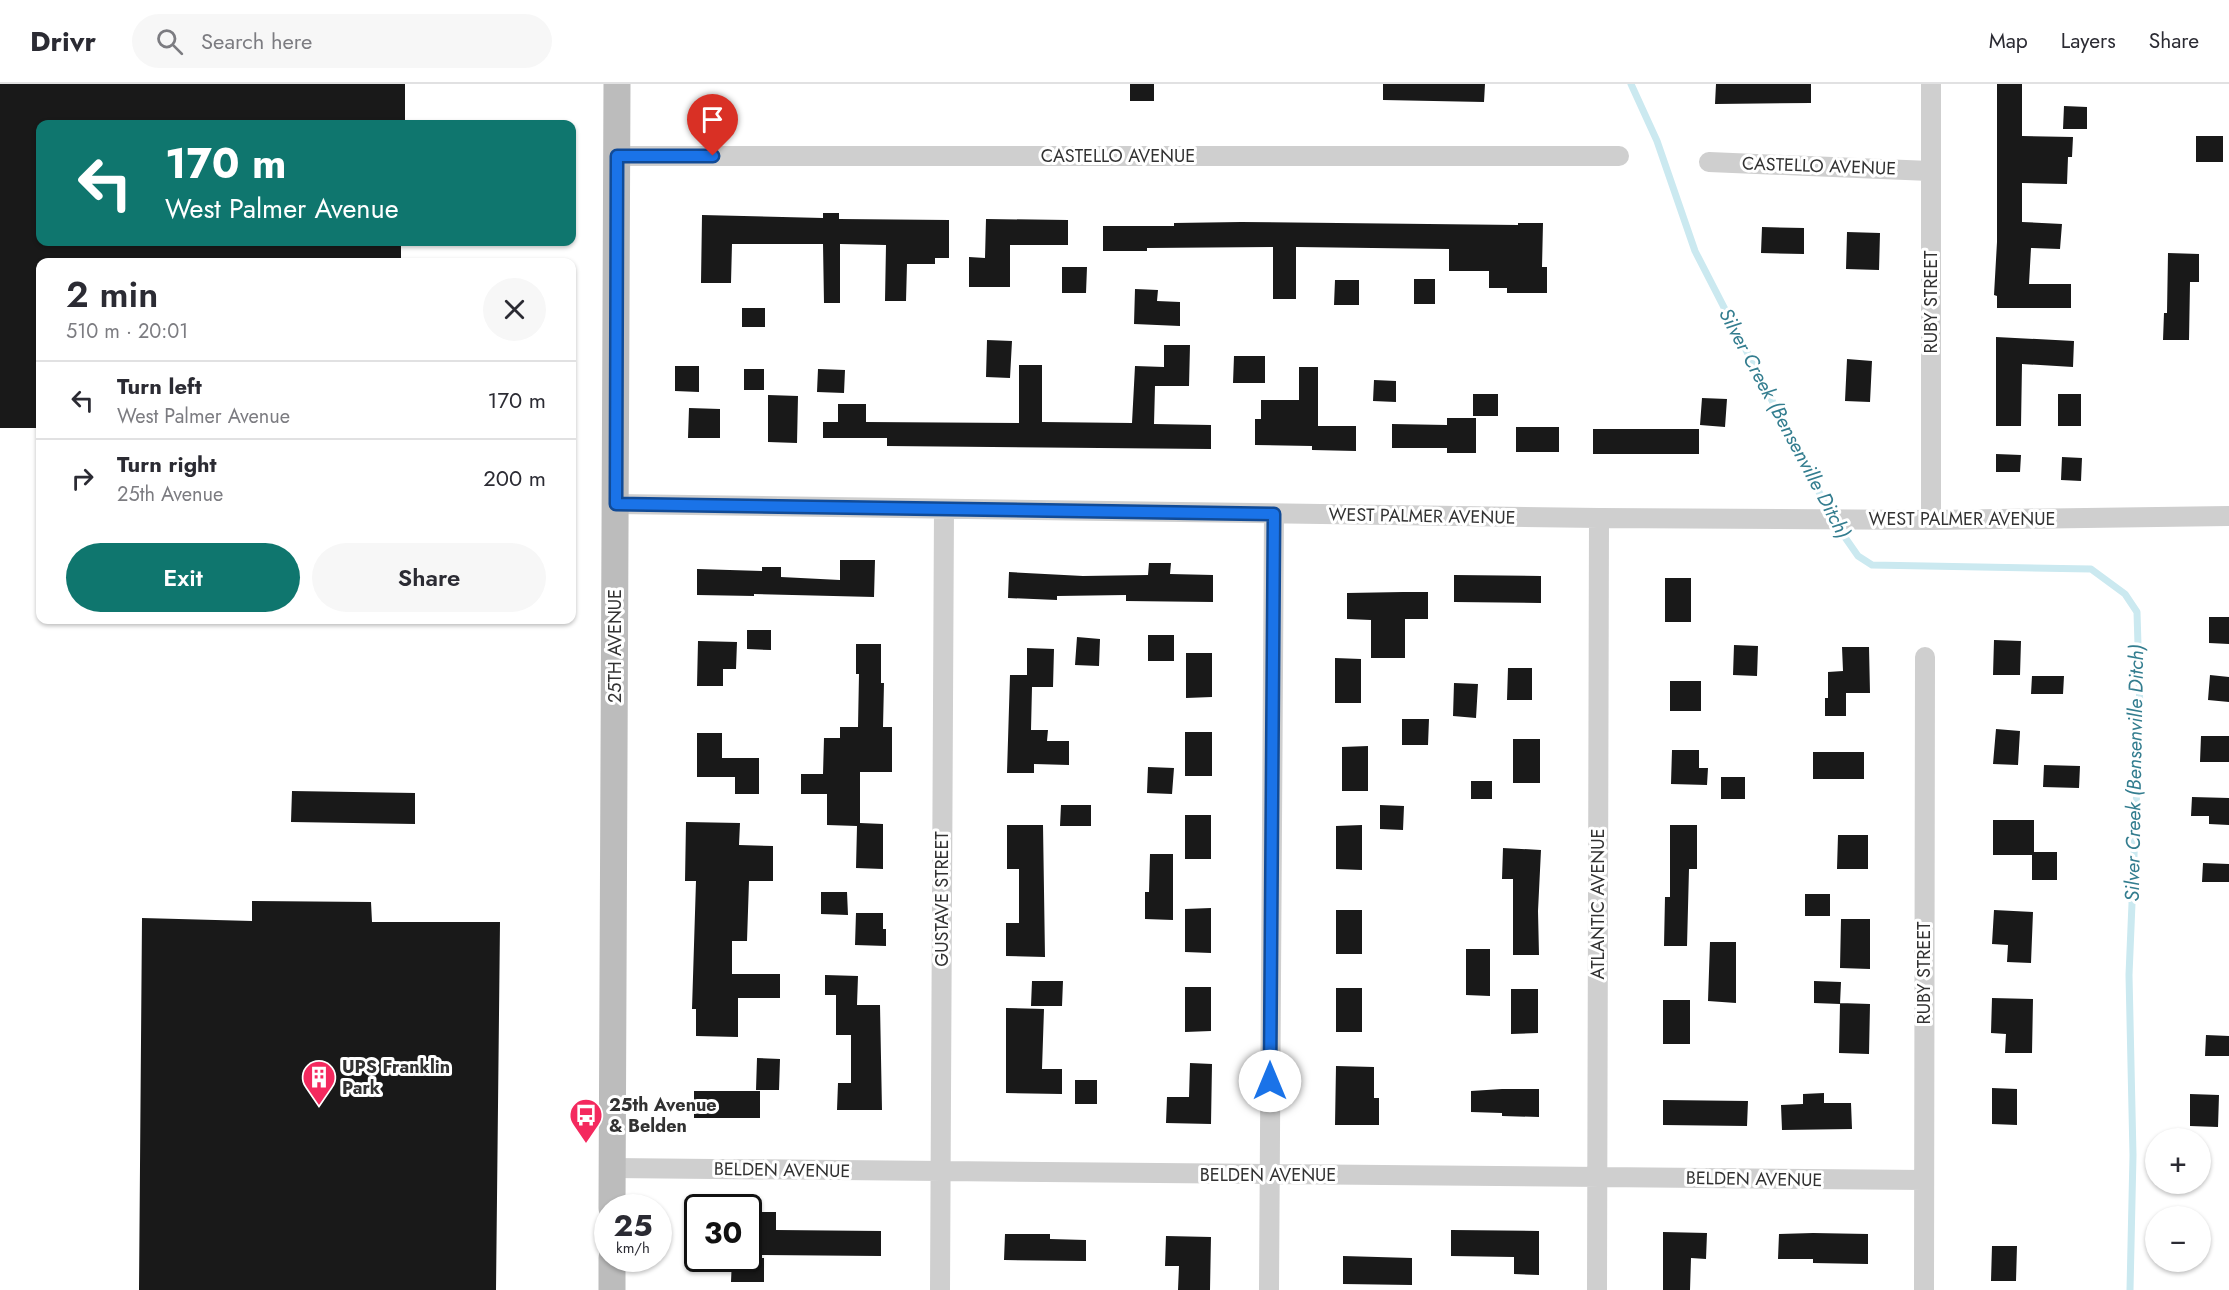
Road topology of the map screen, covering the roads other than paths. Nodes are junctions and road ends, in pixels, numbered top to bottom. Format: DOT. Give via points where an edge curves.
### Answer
graph roads {
  1 [pos="618,84"];
  2 [pos="1931,84"];
  3 [pos="617,156"];
  4 [pos="1619,156"];
  5 [pos="1709,162"];
  6 [pos="1930,171"];
  7 [pos="616,504"];
  8 [pos="944,509"];
  9 [pos="1274,514"];
  10 [pos="2229,516"];
  11 [pos="1599,518"];
  12 [pos="1931,519"];
  13 [pos="1924,657"];
  14 [pos="612,1168"];
  15 [pos="940,1172"];
  16 [pos="1269,1175"];
  17 [pos="1598,1177"];
  18 [pos="1924,1180"];
  19 [pos="612,1194"];
  20 [pos="612,1272"];
  21 [pos="612,1290"];
  22 [pos="940,1290"];
  23 [pos="1269,1290"];
  24 [pos="1597,1290"];
  25 [pos="1924,1290"];
  1 -- 3 [label="main road, 25TH AVENUE"];
  2 -- 6 [label="street, RUBY STREET"];
  3 -- 4 [label="street, CASTELLO AVENUE"];
  3 -- 7 [label="main road, 25TH AVENUE"];
  5 -- 6 [label="street, CASTELLO AVENUE"];
  6 -- 12 [label="street, RUBY STREET"];
  7 -- 8 [label="street, WEST PALMER AVENUE"];
  7 -- 14 [label="main road, 25TH AVENUE"];
  8 -- 9 [label="street, WEST PALMER AVENUE"];
  8 -- 15 [label="street, GUSTAVE STREET"];
  9 -- 11 [label="street, WEST PALMER AVENUE"];
  9 -- 16 [label="street"];
  10 -- 12 [label="street, WEST PALMER AVENUE"];
  11 -- 12 [label="street, WEST PALMER AVENUE"];
  11 -- 17 [label="street, ATLANTIC AVENUE"];
  13 -- 18 [label="street, RUBY STREET"];
  14 -- 15 [label="street, BELDEN AVENUE"];
  14 -- 19 [label="main road, 25TH AVENUE"];
  15 -- 16 [label="street, BELDEN AVENUE"];
  15 -- 22 [label="street, GUSTAVE STREET"];
  16 -- 17 [label="street, BELDEN AVENUE"];
  16 -- 23 [label="street"];
  17 -- 18 [label="street, BELDEN AVENUE"];
  17 -- 24 [label="street, ATLANTIC AVENUE"];
  18 -- 25 [label="street, RUBY STREET"];
  20 -- 21 [label="main road"];
}
